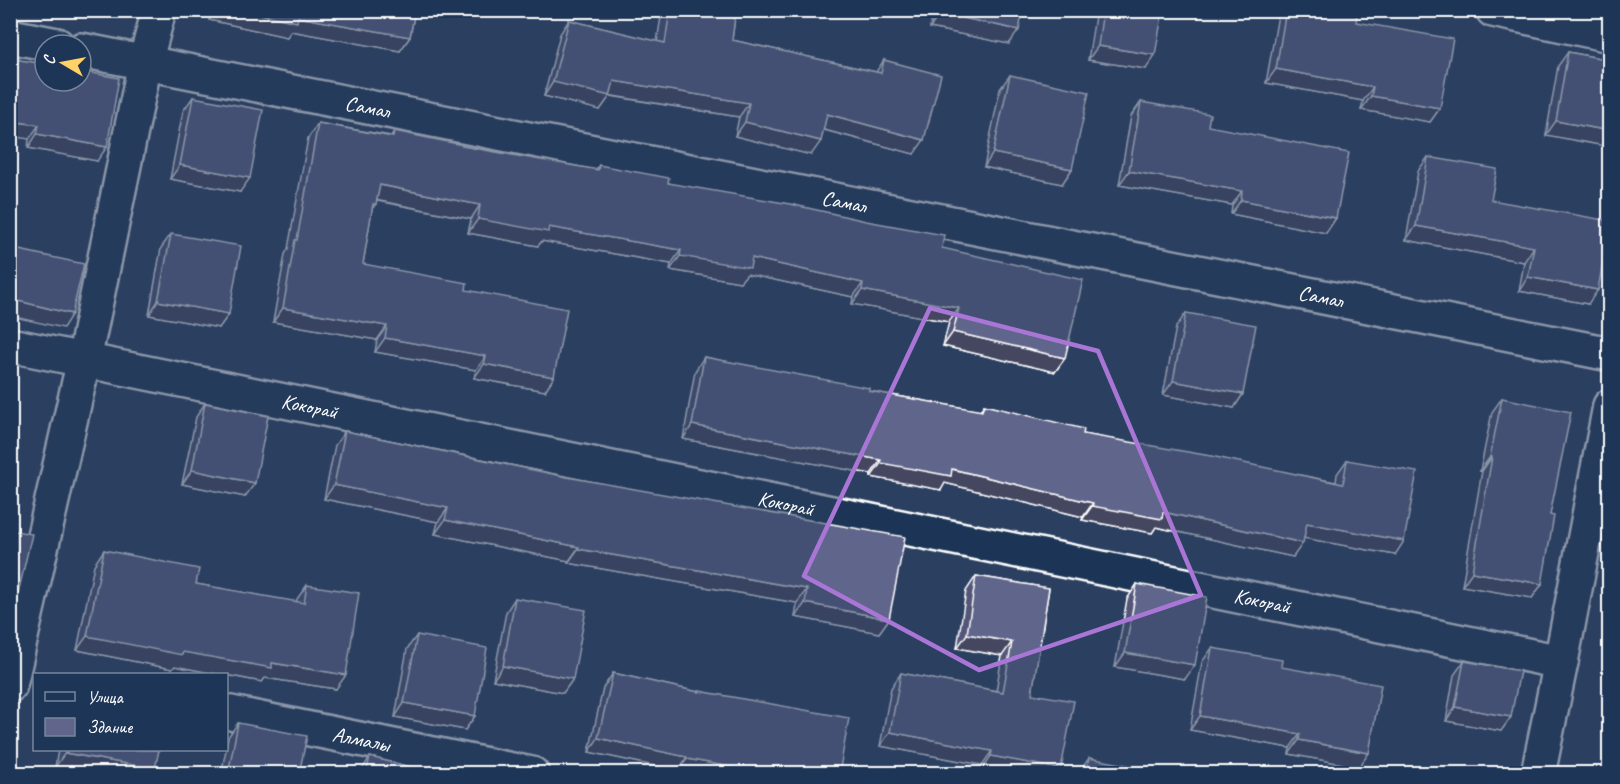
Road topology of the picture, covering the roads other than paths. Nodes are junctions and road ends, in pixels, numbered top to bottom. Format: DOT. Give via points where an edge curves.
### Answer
graph roads {
  1 [pos="159,10"];
  2 [pos="1493,10"];
  3 [pos="1610,34"];
  4 [pos="10,36"];
  5 [pos="33,40"];
  6 [pos="93,52"];
  7 [pos="145,63"];
  8 [pos="10,345"];
  9 [pos="1610,354"];
  10 [pos="84,360"];
  11 [pos="1610,406"];
  12 [pos="1561,662"];
  13 [pos="19,674"];
  14 [pos="228,712"];
  15 [pos="532,774"];
  16 [pos="1538,774"];
  1 -- 7 [label="street"];
  2 -- 3 [label="street"];
  4 -- 5 [label="street"];
  6 -- 7 [label="street, Самал"];
  7 -- 9 [label="street, Самал"];
  7 -- 10 [label="street"];
  8 -- 10 [label="street, Кокорай"];
  10 -- 12 [label="street, Кокорай"];
  10 -- 13 [label="street"];
  11 -- 12 [label="street"];
  12 -- 16 [label="street"];
  14 -- 15 [label="street, Алмалы"];
}
